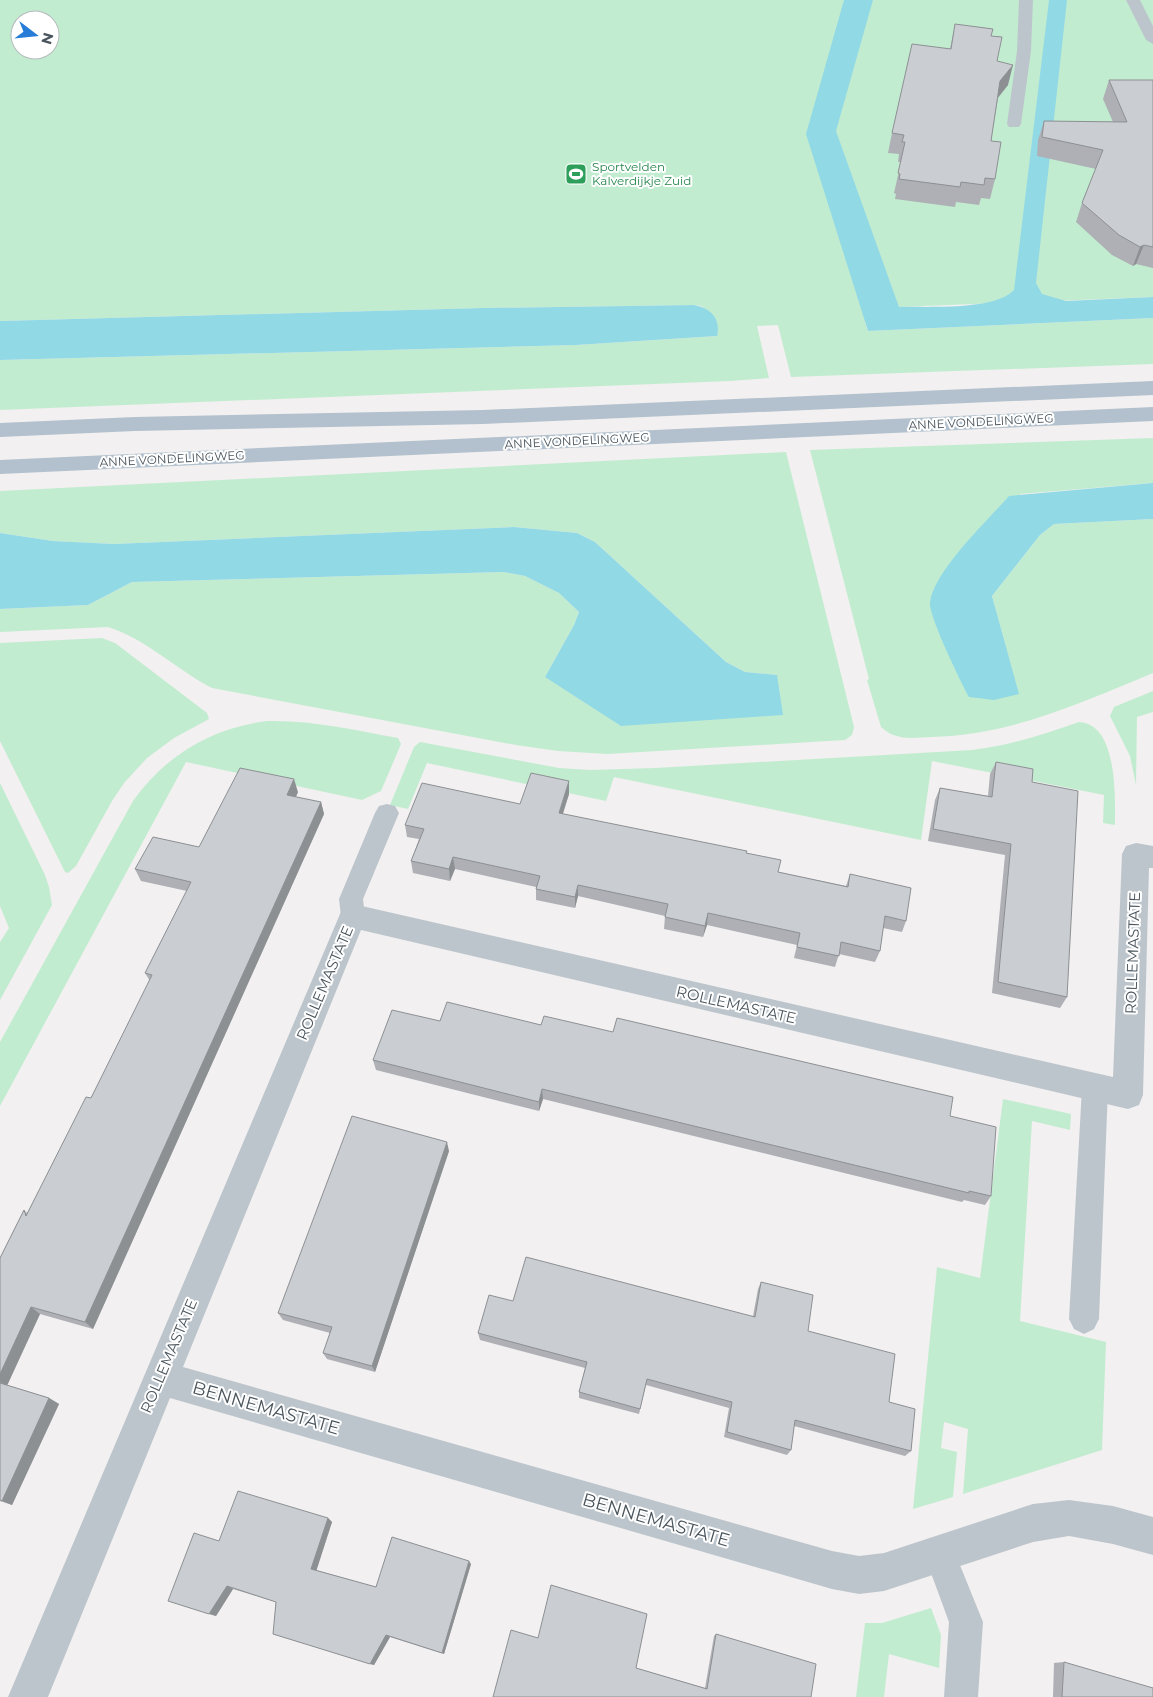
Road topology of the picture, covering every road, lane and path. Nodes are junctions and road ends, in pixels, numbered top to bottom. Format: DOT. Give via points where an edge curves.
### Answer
graph roads {
  1 [pos="1026,0"];
  2 [pos="1134,0"];
  3 [pos="1153,40"];
  4 [pos="1014,124"];
  5 [pos="1153,388"];
  6 [pos="1153,414"];
  7 [pos="0,430"];
  8 [pos="0,467"];
  9 [pos="387,812"];
  10 [pos="1153,857"];
  11 [pos="353,916"];
  12 [pos="1095,1088"];
  13 [pos="1084,1319"];
  14 [pos="160,1378"];
  15 [pos="1153,1536"];
  16 [pos="940,1554"];
  17 [pos="28,1697"];
  18 [pos="961,1697"];
  1 -- 4 [label="lane" via="1024,51"];
  2 -- 3 [label="lane"];
  5 -- 7 [label="main road, ANNE VONDELINGWEG" via="483,417"];
  6 -- 8 [label="main road, ANNE VONDELINGWEG"];
  9 -- 11 [label="lane" via="351,899"];
  10 -- 12 [label="street, ROLLEMASTATE" via="1136,854 1128,1095"];
  11 -- 12 [label="street, ROLLEMASTATE"];
  11 -- 14 [label="street, ROLLEMASTATE"];
  12 -- 13 [label="lane"];
  14 -- 16 [label="street, BENNEMASTATE" via="832,1570 859,1575 884,1572"];
  14 -- 17 [label="street, ROLLEMASTATE"];
  15 -- 16 [label="street, BENNEMASTATE" via="1114,1525 1069,1518 1033,1524"];
  16 -- 18 [label="lane" via="966,1622"];
}
